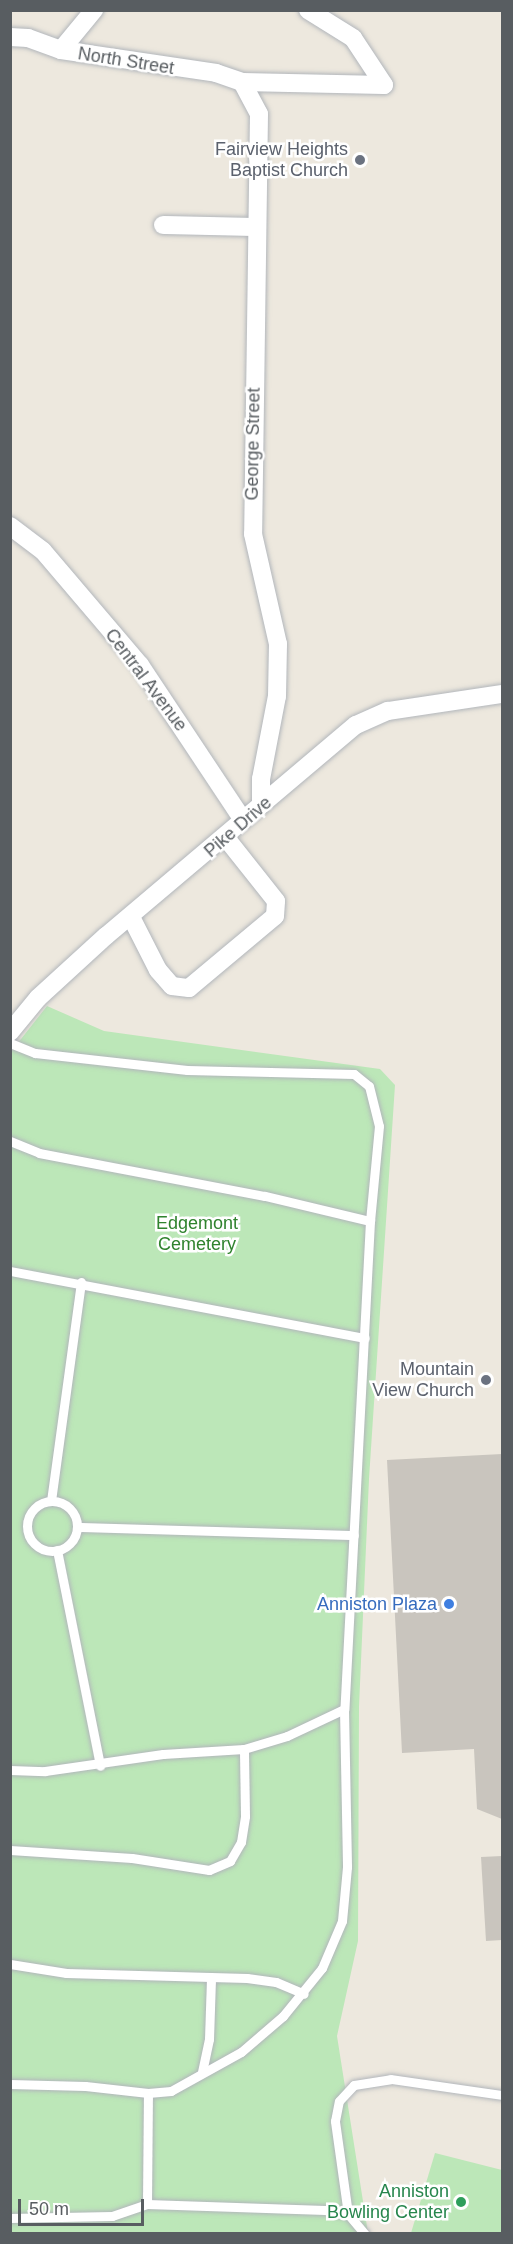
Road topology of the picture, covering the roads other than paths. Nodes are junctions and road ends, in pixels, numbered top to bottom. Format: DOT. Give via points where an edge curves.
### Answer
graph roads {
  1 [pos="94,10"];
  2 [pos="308,10"];
  3 [pos="10,37"];
  4 [pos="61,50"];
  5 [pos="242,82"];
  6 [pos="163,225"];
  7 [pos="256,227"];
  8 [pos="10,526"];
  9 [pos="502,694"];
  10 [pos="261,805"];
  11 [pos="243,820"];
  12 [pos="226,838"];
  13 [pos="131,917"];
  14 [pos="10,1032"];
  15 [pos="10,1042"];
  16 [pos="10,1142"];
  17 [pos="370,1221"];
  18 [pos="10,1271"];
  19 [pos="81,1282"];
  20 [pos="364,1338"];
  21 [pos="51,1501"];
  22 [pos="77,1527"];
  23 [pos="354,1535"];
  24 [pos="57,1550"];
  25 [pos="344,1709"];
  26 [pos="244,1749"];
  27 [pos="100,1766"];
  28 [pos="10,1770"];
  29 [pos="10,1850"];
  30 [pos="11,1966"];
  31 [pos="211,1978"];
  32 [pos="304,1994"];
  33 [pos="202,2072"];
  34 [pos="10,2084"];
  35 [pos="148,2093"];
  36 [pos="502,2095"];
  37 [pos="147,2204"];
  38 [pos="348,2214"];
  39 [pos="10,2218"];
  40 [pos="365,2234"];
  1 -- 4 [label="street"];
  2 -- 5 [label="street, North Street" via="353,38 384,85"];
  3 -- 4 [label="street, North Street" via="28,38"];
  4 -- 5 [label="street, North Street" via="216,73"];
  5 -- 7 [label="street, George Street" via="259,114"];
  6 -- 7 [label="street"];
  7 -- 10 [label="street, George Street" via="253,534 278,644 277,696 261,779"];
  8 -- 11 [label="street, Central Avenue" via="43,551 140,665"];
  9 -- 10 [label="street, Pike Drive" via="388,711 356,725"];
  10 -- 11 [label="street, Pike Drive"];
  11 -- 12 [label="street, Pike Drive"];
  12 -- 13 [label="street, Pike Drive"];
  12 -- 13 [label="street" via="276,901 275,916 189,988 172,986 158,970"];
  13 -- 14 [label="street, Pike Drive" via="38,998"];
  15 -- 17 [label="lane" via="35,1053 188,1070 354,1074 369,1086 379,1126"];
  16 -- 17 [label="lane" via="39,1153 265,1196"];
  17 -- 20 [label="lane"];
  18 -- 19 [label="lane"];
  19 -- 20 [label="lane"];
  19 -- 21 [label="lane"];
  20 -- 23 [label="lane"];
  21 -- 22 [label="lane" via="67,1505"];
  21 -- 24 [label="lane" via="36,1507 27,1529 34,1544"];
  22 -- 23 [label="lane"];
  22 -- 24 [label="lane" via="71,1542"];
  23 -- 25 [label="lane"];
  24 -- 27 [label="lane"];
  25 -- 26 [label="lane" via="287,1736"];
  25 -- 32 [label="lane" via="347,1867 342,1921 321,1968"];
  26 -- 27 [label="lane" via="163,1754"];
  26 -- 29 [label="lane" via="241,1842 231,1861 209,1870 132,1858"];
  27 -- 28 [label="lane"];
  30 -- 31 [label="lane" via="66,1973"];
  31 -- 32 [label="lane" via="276,1982"];
  31 -- 33 [label="lane"];
  32 -- 33 [label="lane" via="241,2052"];
  33 -- 35 [label="lane" via="171,2091"];
  34 -- 35 [label="lane"];
  35 -- 37 [label="lane"];
  36 -- 38 [label="lane" via="390,2079 354,2085 339,2101 335,2121"];
  37 -- 38 [label="lane"];
  37 -- 39 [label="lane" via="112,2216"];
  38 -- 40 [label="lane"];
}
